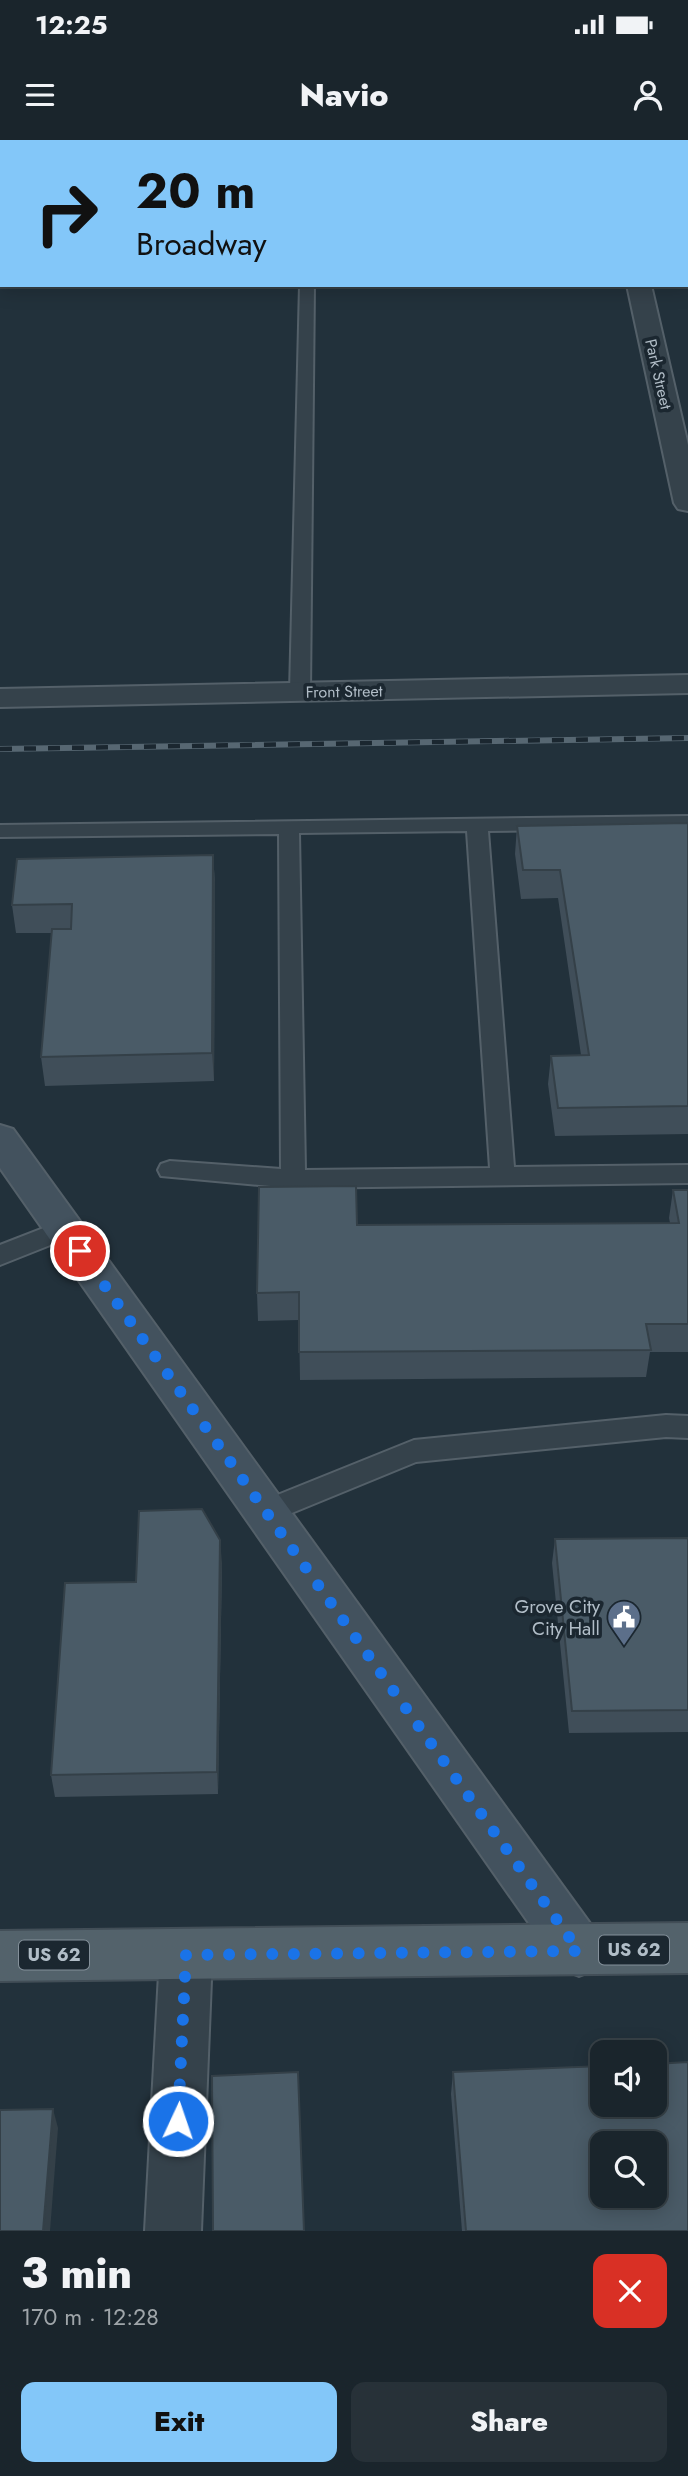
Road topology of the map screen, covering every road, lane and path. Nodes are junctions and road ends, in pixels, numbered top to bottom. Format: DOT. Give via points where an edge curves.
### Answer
graph roads {
  1 [pos="307,287"];
  2 [pos="639,287"];
  3 [pos="688,503"];
  4 [pos="688,684"];
  5 [pos="300,692"];
  6 [pos="0,698"];
  7 [pos="688,822"];
  8 [pos="477,826"];
  9 [pos="289,828"];
  10 [pos="0,831"];
  11 [pos="0,1139"];
  12 [pos="170,1170"];
  13 [pos="688,1174"];
  14 [pos="503,1177"];
  15 [pos="293,1179"];
  16 [pos="64,1229"];
  17 [pos="0,1255"];
  18 [pos="688,1427"];
  19 [pos="265,1512"];
  20 [pos="688,1948"];
  21 [pos="579,1951"];
  22 [pos="186,1955"];
  23 [pos="0,1956"];
  24 [pos="173,2231"];
  1 -- 5 [label="lane"];
  2 -- 3 [label="street, Park Street"];
  4 -- 5 [label="street, Front Street"];
  5 -- 6 [label="street, Front Street"];
  7 -- 8 [label="lane"];
  8 -- 9 [label="lane"];
  8 -- 14 [label="lane"];
  9 -- 10 [label="lane"];
  9 -- 15 [label="lane"];
  11 -- 16 [label="main road"];
  12 -- 15 [label="lane"];
  13 -- 14 [label="lane"];
  14 -- 15 [label="lane"];
  16 -- 17 [label="lane"];
  16 -- 19 [label="main road"];
  18 -- 19 [label="lane" via="414,1451"];
  19 -- 21 [label="main road"];
  20 -- 21 [label="main road, US 62"];
  21 -- 22 [label="main road, US 62"];
  22 -- 23 [label="main road, US 62"];
  22 -- 24 [label="street"];
}
